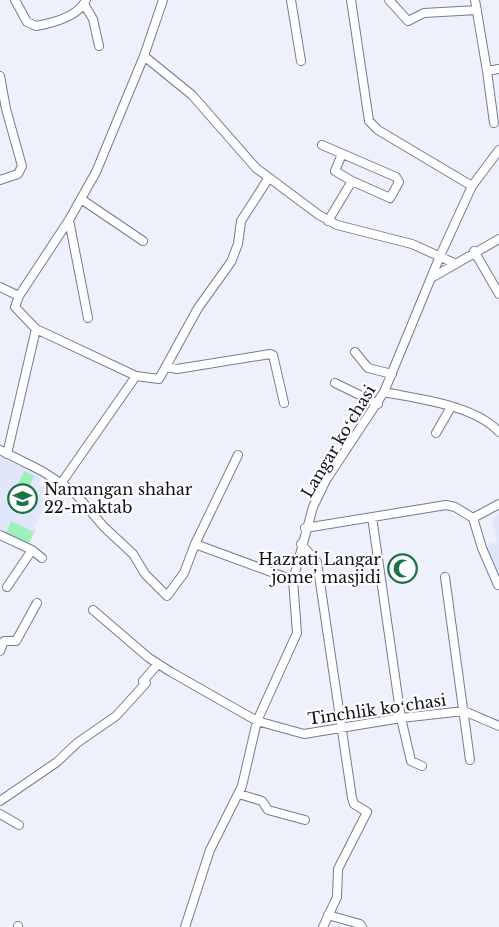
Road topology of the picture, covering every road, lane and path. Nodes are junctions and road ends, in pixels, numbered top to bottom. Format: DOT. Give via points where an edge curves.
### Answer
graph roads {
  1 [pos="15,0"];
  2 [pos="163,0"];
  3 [pos="291,0"];
  4 [pos="351,0"];
  5 [pos="389,0"];
  6 [pos="475,0"];
  7 [pos="85,2"];
  8 [pos="477,10"];
  9 [pos="99,46"];
  10 [pos="144,57"];
  11 [pos="301,60"];
  12 [pos="499,69"];
  13 [pos="487,71"];
  14 [pos="0,76"];
  15 [pos="3,109"];
  16 [pos="494,123"];
  17 [pos="322,146"];
  18 [pos="499,150"];
  19 [pos="342,154"];
  20 [pos="268,179"];
  21 [pos="0,180"];
  22 [pos="352,181"];
  23 [pos="472,186"];
  24 [pos="81,199"];
  25 [pos="69,220"];
  26 [pos="328,221"];
  27 [pos="499,239"];
  28 [pos="142,241"];
  29 [pos="474,251"];
  30 [pos="440,256"];
  31 [pos="454,263"];
  32 [pos="432,277"];
  33 [pos="0,287"];
  34 [pos="499,294"];
  35 [pos="19,296"];
  36 [pos="88,318"];
  37 [pos="36,329"];
  38 [pos="355,352"];
  39 [pos="167,367"];
  40 [pos="392,374"];
  41 [pos="136,376"];
  42 [pos="335,383"];
  43 [pos="384,392"];
  44 [pos="284,403"];
  45 [pos="378,404"];
  46 [pos="451,407"];
  47 [pos="499,432"];
  48 [pos="436,434"];
  49 [pos="4,452"];
  50 [pos="238,455"];
  51 [pos="62,482"];
  52 [pos="499,504"];
  53 [pos="372,517"];
  54 [pos="473,518"];
  55 [pos="305,528"];
  56 [pos="0,535"];
  57 [pos="195,544"];
  58 [pos="301,544"];
  59 [pos="32,550"];
  60 [pos="42,558"];
  61 [pos="445,577"];
  62 [pos="293,580"];
  63 [pos="498,585"];
  64 [pos="7,587"];
  65 [pos="37,603"];
  66 [pos="93,610"];
  67 [pos="0,651"];
  68 [pos="158,664"];
  69 [pos="464,711"];
  70 [pos="401,718"];
  71 [pos="258,721"];
  72 [pos="499,726"];
  73 [pos="340,728"];
  74 [pos="470,760"];
  75 [pos="422,766"];
  76 [pos="239,794"];
  77 [pos="0,801"];
  78 [pos="0,814"];
  79 [pos="305,820"];
  80 [pos="19,825"];
  81 [pos="328,915"];
  82 [pos="185,927"];
  83 [pos="323,927"];
  84 [pos="362,927"];
  1 -- 7 [label="street" via="27,22 36,26 71,15"];
  2 -- 10 [label="street"];
  3 -- 11 [label="street"];
  4 -- 23 [label="street" via="369,122"];
  5 -- 8 [label="street" via="408,21 424,13"];
  6 -- 8 [label="street"];
  7 -- 9 [label="street" via="96,26"];
  8 -- 13 [label="street"];
  10 -- 20 [label="street" via="192,95"];
  10 -- 24 [label="street"];
  12 -- 13 [label="street"];
  13 -- 16 [label="street"];
  14 -- 15 [label="street"];
  15 -- 21 [label="street" via="22,166 18,174"];
  17 -- 19 [label="street"];
  18 -- 23 [label="street, Langar koʻchasi"];
  19 -- 22 [label="street" via="335,171"];
  19 -- 22 [label="street" via="396,177 399,182 390,198"];
  20 -- 26 [label="street"];
  20 -- 39 [label="street" via="241,221 231,262 198,308"];
  22 -- 26 [label="street"];
  23 -- 30 [label="street, Langar koʻchasi"];
  24 -- 25 [label="street"];
  24 -- 28 [label="street"];
  25 -- 35 [label="street"];
  25 -- 36 [label="street"];
  26 -- 30 [label="street" via="412,244"];
  27 -- 29 [label="street"];
  29 -- 31 [label="street"];
  29 -- 34 [label="street"];
  30 -- 31 [label="street"];
  30 -- 32 [label="street, Langar koʻchasi"];
  31 -- 32 [label="street"];
  32 -- 40 [label="street, Langar koʻchasi"];
  33 -- 35 [label="street"];
  35 -- 37 [label="street" via="15,307"];
  37 -- 41 [label="street"];
  37 -- 49 [label="street"];
  38 -- 40 [label="street" via="368,368"];
  39 -- 41 [label="street" via="159,379"];
  39 -- 44 [label="street" via="177,369 272,354"];
  40 -- 43 [label="street, Langar koʻchasi"];
  41 -- 51 [label="street"];
  42 -- 45 [label="street"];
  43 -- 45 [label="street, Langar koʻchasi"];
  43 -- 46 [label="street"];
  45 -- 55 [label="street, Langar koʻchasi" via="326,480"];
  46 -- 47 [label="street" via="486,420"];
  46 -- 48 [label="street"];
  49 -- 51 [label="street"];
  50 -- 57 [label="street"];
  51 -- 57 [label="street" via="133,554 145,574 167,596 184,573"];
  52 -- 54 [label="street"];
  53 -- 54 [label="street" via="446,506"];
  53 -- 55 [label="street"];
  53 -- 70 [label="street"];
  54 -- 63 [label="street"];
  55 -- 58 [label="street, Langar koʻchasi"];
  56 -- 59 [label="street"];
  57 -- 62 [label="street"];
  58 -- 62 [label="street, Langar koʻchasi"];
  58 -- 73 [label="street" via="317,562"];
  59 -- 60 [label="street"];
  59 -- 64 [label="street"];
  61 -- 69 [label="street"];
  62 -- 71 [label="street, Langar koʻchasi" via="297,633"];
  65 -- 67 [label="street" via="16,641 4,641"];
  66 -- 68 [label="street, Tinchlik koʻchasi"];
  68 -- 71 [label="street, Tinchlik koʻchasi"];
  68 -- 77 [label="street" via="116,716"];
  69 -- 70 [label="street, Tinchlik koʻchasi"];
  69 -- 72 [label="street, Tinchlik koʻchasi"];
  69 -- 74 [label="street"];
  70 -- 73 [label="street, Tinchlik koʻchasi"];
  70 -- 75 [label="street" via="411,761"];
  71 -- 73 [label="street, Tinchlik koʻchasi" via="304,734"];
  71 -- 76 [label="street, Langar koʻchasi"];
  73 -- 81 [label="street" via="352,798 354,804 367,812 338,869 337,897"];
  76 -- 79 [label="street" via="262,801 268,810"];
  76 -- 82 [label="street, Langar koʻchasi" via="210,850"];
  78 -- 80 [label="street"];
  81 -- 83 [label="street"];
  81 -- 84 [label="street"];
}
